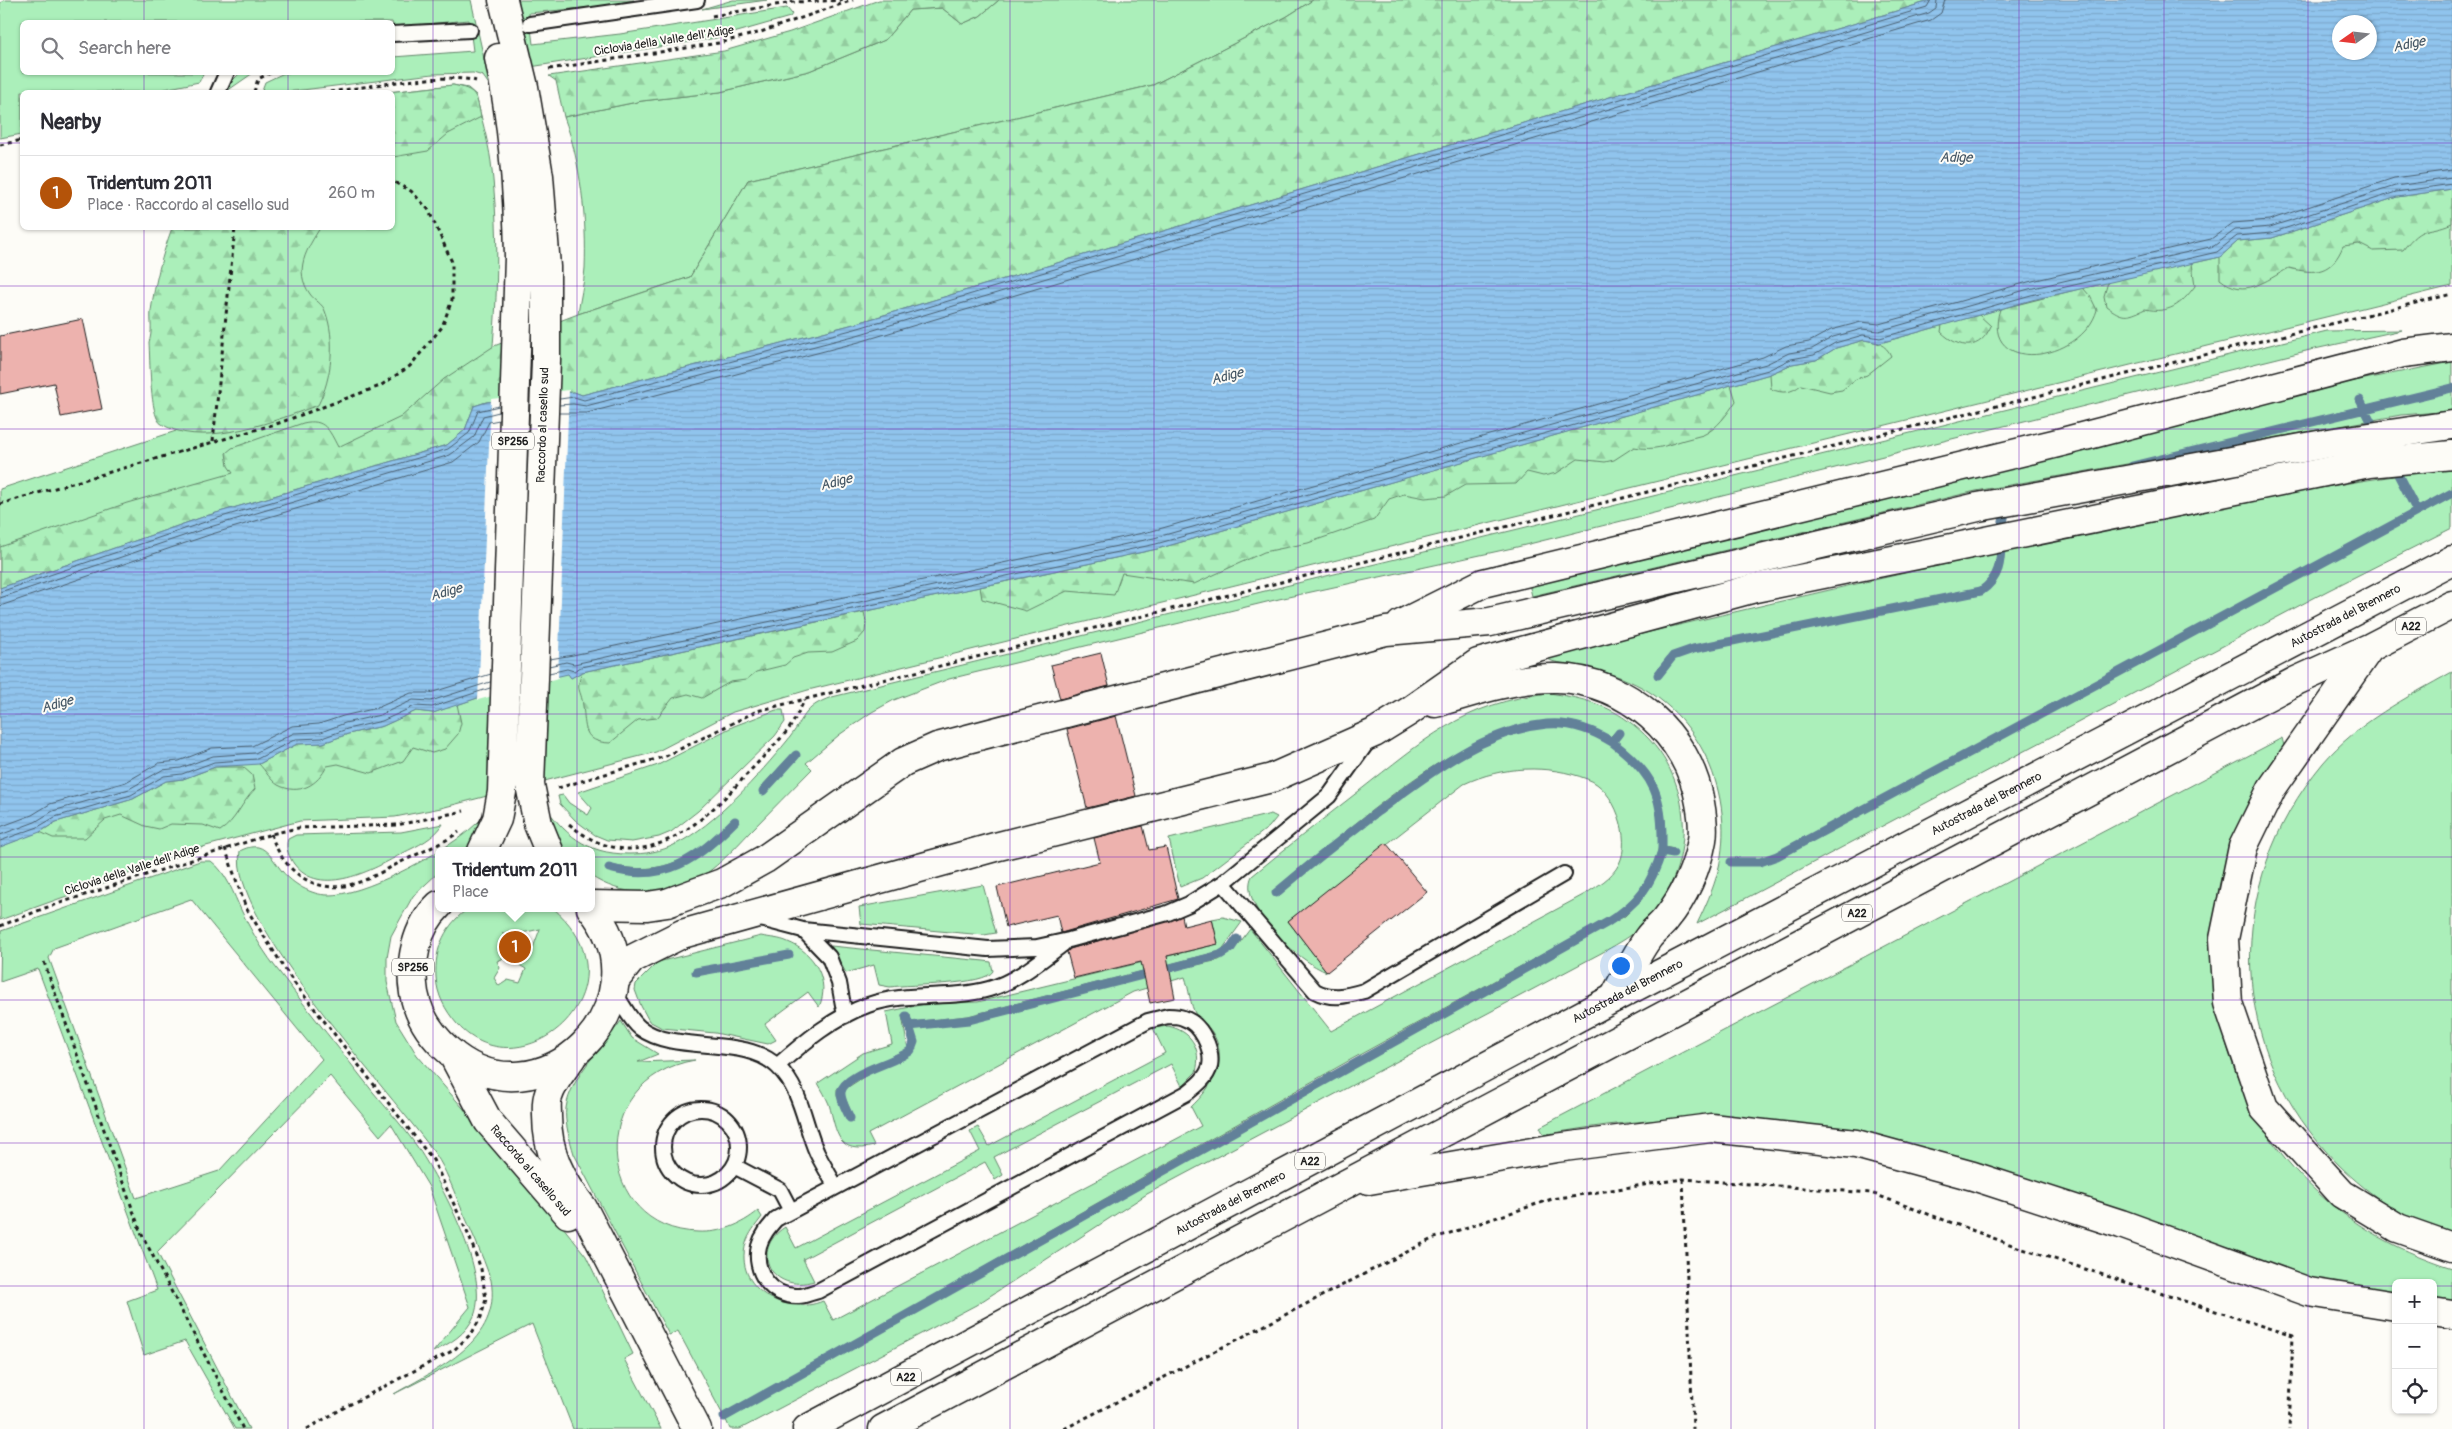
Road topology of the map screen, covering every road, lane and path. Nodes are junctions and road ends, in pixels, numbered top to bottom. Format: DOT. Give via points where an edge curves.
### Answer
graph roads {
  1 [pos="697,0"];
  2 [pos="853,0"];
  3 [pos="492,2"];
  4 [pos="530,24"];
  5 [pos="470,30"];
  6 [pos="395,34"];
  7 [pos="226,75"];
  8 [pos="266,75"];
  9 [pos="514,84"];
  10 [pos="219,90"];
  11 [pos="255,90"];
  12 [pos="346,90"];
  13 [pos="20,140"];
  14 [pos="0,145"];
  15 [pos="395,183"];
  16 [pos="235,230"];
  17 [pos="2452,294"];
  18 [pos="2452,347"];
  19 [pos="2452,425"];
  20 [pos="213,440"];
  21 [pos="2452,455"];
  22 [pos="0,504"];
  23 [pos="2452,560"];
  24 [pos="2452,606"];
  25 [pos="1386,631"];
  26 [pos="2371,647"];
  27 [pos="805,699"];
  28 [pos="1408,712"];
  29 [pos="1374,733"];
  30 [pos="556,788"];
  31 [pos="464,810"];
  32 [pos="567,822"];
  33 [pos="464,827"];
  34 [pos="271,834"];
  35 [pos="484,847"];
  36 [pos="547,847"];
  37 [pos="225,848"];
  38 [pos="1564,874"];
  39 [pos="1223,883"];
  40 [pos="595,906"];
  41 [pos="435,910"];
  42 [pos="595,912"];
  43 [pos="747,916"];
  44 [pos="0,926"];
  45 [pos="803,930"];
  46 [pos="1069,940"];
  47 [pos="44,962"];
  48 [pos="614,985"];
  49 [pos="1614,998"];
  50 [pos="844,1016"];
  51 [pos="453,1055"];
  52 [pos="572,1057"];
  53 [pos="777,1066"];
  54 [pos="734,1166"];
  55 [pos="1683,1179"];
  56 [pos="1345,1184"];
  57 [pos="836,1187"];
  58 [pos="790,1211"];
  59 [pos="2452,1247"];
  60 [pos="620,1277"];
  61 [pos="2392,1305"];
  62 [pos="2437,1313"];
  63 [pos="2452,1315"];
  64 [pos="243,1429"];
  65 [pos="306,1429"];
  66 [pos="696,1429"];
  67 [pos="807,1429"];
  68 [pos="882,1429"];
  69 [pos="1064,1429"];
  70 [pos="1693,1429"];
  71 [pos="2289,1429"];
  1 -- 4 [label="lane"];
  2 -- 9 [label="path, Ciclovia della Valle dell'Adige" via="719,44 555,67"];
  3 -- 9 [label="main road, Raccordo al casello sud / SP256"];
  5 -- 6 [label="lane"];
  7 -- 10 [label="lane"];
  8 -- 11 [label="path" via="258,79"];
  9 -- 12 [label="path" via="461,78"];
  9 -- 35 [label="main road, Raccordo al casello sud / SP256" via="519,257 502,792 497,819"];
  9 -- 36 [label="main road, Raccordo al casello sud / SP256" via="544,228 547,313 530,784 538,824"];
  13 -- 14 [label="path"];
  15 -- 20 [label="path" via="410,191 428,209 452,262 452,300 442,327 429,346 410,366 380,386 280,423"];
  16 -- 20 [label="path"];
  17 -- 27 [label="path"];
  18 -- 25 [label="main road" via="2403,353 2066,441 1483,583"];
  19 -- 25 [label="main road" via="2335,442 1978,507 1490,622"];
  20 -- 22 [label="path"];
  21 -- 28 [label="main road" via="2368,462 1755,588 1478,663"];
  23 -- 49 [label="main road, Autostrada del Brennero / A22"];
  24 -- 26 [label="main road, A22"];
  25 -- 40 [label="main road" via="936,747 903,762 765,859 722,883 667,903"];
  26 -- 56 [label="main road, A22" via="2296,681"];
  26 -- 59 [label="main road" via="2272,788 2243,847 2224,938 2228,1003 2264,1108 2342,1194 2398,1228"];
  27 -- 30 [label="path" via="735,720 666,756"];
  27 -- 32 [label="path" via="789,728 737,786 694,827 677,837 625,850 582,835"];
  28 -- 29 [label="main road"];
  28 -- 49 [label="main road" via="1503,684 1538,679 1578,680 1607,688 1648,713 1684,754 1697,784 1701,813 1702,839 1696,862 1685,890 1648,938"];
  29 -- 39 [label="lane" via="1329,796"];
  29 -- 43 [label="main road" via="1272,778 994,847"];
  31 -- 34 [label="path, Ciclovia della Valle dell'Adige" via="398,825 298,828"];
  33 -- 34 [label="path" via="364,880 338,888 311,884 299,877 282,858"];
  34 -- 37 [label="path, Ciclovia della Valle dell'Adige"];
  37 -- 44 [label="path, Ciclovia della Valle dell'Adige" via="44,908"];
  37 -- 65 [label="path" via="246,908 292,980 433,1160 469,1236 481,1269 486,1298 472,1333 454,1350"];
  38 -- 39 [label="lane" via="1364,991 1337,998 1315,992"];
  39 -- 46 [label="lane" via="1168,913"];
  41 -- 51 [label="main road, Raccordo al casello sud / SP256" via="417,942 412,983 421,1015 430,1032"];
  42 -- 48 [label="main road, Raccordo al casello sud / SP256" via="610,940"];
  43 -- 45 [label="lane"];
  43 -- 48 [label="main road" via="682,934 652,948 632,959"];
  45 -- 46 [label="lane" via="988,949 1037,947"];
  45 -- 50 [label="lane" via="829,957 839,983"];
  46 -- 50 [label="lane" via="1020,974 989,989 890,999"];
  47 -- 64 [label="path" via="141,1233"];
  48 -- 52 [label="main road, Raccordo al casello sud / SP256" via="603,1022 594,1036"];
  48 -- 53 [label="lane" via="639,1028 666,1041 739,1049 764,1057"];
  49 -- 67 [label="main road, Autostrada del Brennero / A22"];
  50 -- 53 [label="lane" via="802,1044"];
  51 -- 52 [label="main road, Raccordo al casello sud / SP256" via="480,1070 516,1075 549,1069"];
  51 -- 60 [label="main road, Raccordo al casello sud / SP256" via="488,1121"];
  52 -- 60 [label="main road, Raccordo al casello sud / SP256" via="548,1098 547,1135 565,1186 583,1208"];
  53 -- 57 [label="lane" via="789,1080 800,1102 817,1152"];
  54 -- 54 [label="lane" via="719,1181 708,1185 683,1181 666,1163 664,1138 669,1126 678,1117 695,1110 714,1111 724,1117 738,1138 739,1150"];
  54 -- 58 [label="lane" via="780,1190"];
  55 -- 69 [label="path" via="1552,1198 1432,1239"];
  55 -- 70 [label="path"];
  55 -- 71 [label="path" via="1871,1193 2023,1248 2293,1336"];
  56 -- 61 [label="main road" via="1556,1148 1712,1128 1856,1144 1973,1176 2121,1224 2309,1292"];
  56 -- 68 [label="main road, A22"];
  57 -- 58 [label="lane"];
  57 -- 58 [label="lane" via="1148,1020 1168,1016 1184,1018 1195,1025 1207,1044 1210,1068 1202,1081 1187,1094 818,1291 799,1296 783,1294 770,1286 761,1274 758,1259 766,1231 776,1219"];
  60 -- 66 [label="main road, Raccordo al casello sud / SP256"];
  62 -- 63 [label="main road"];
}
